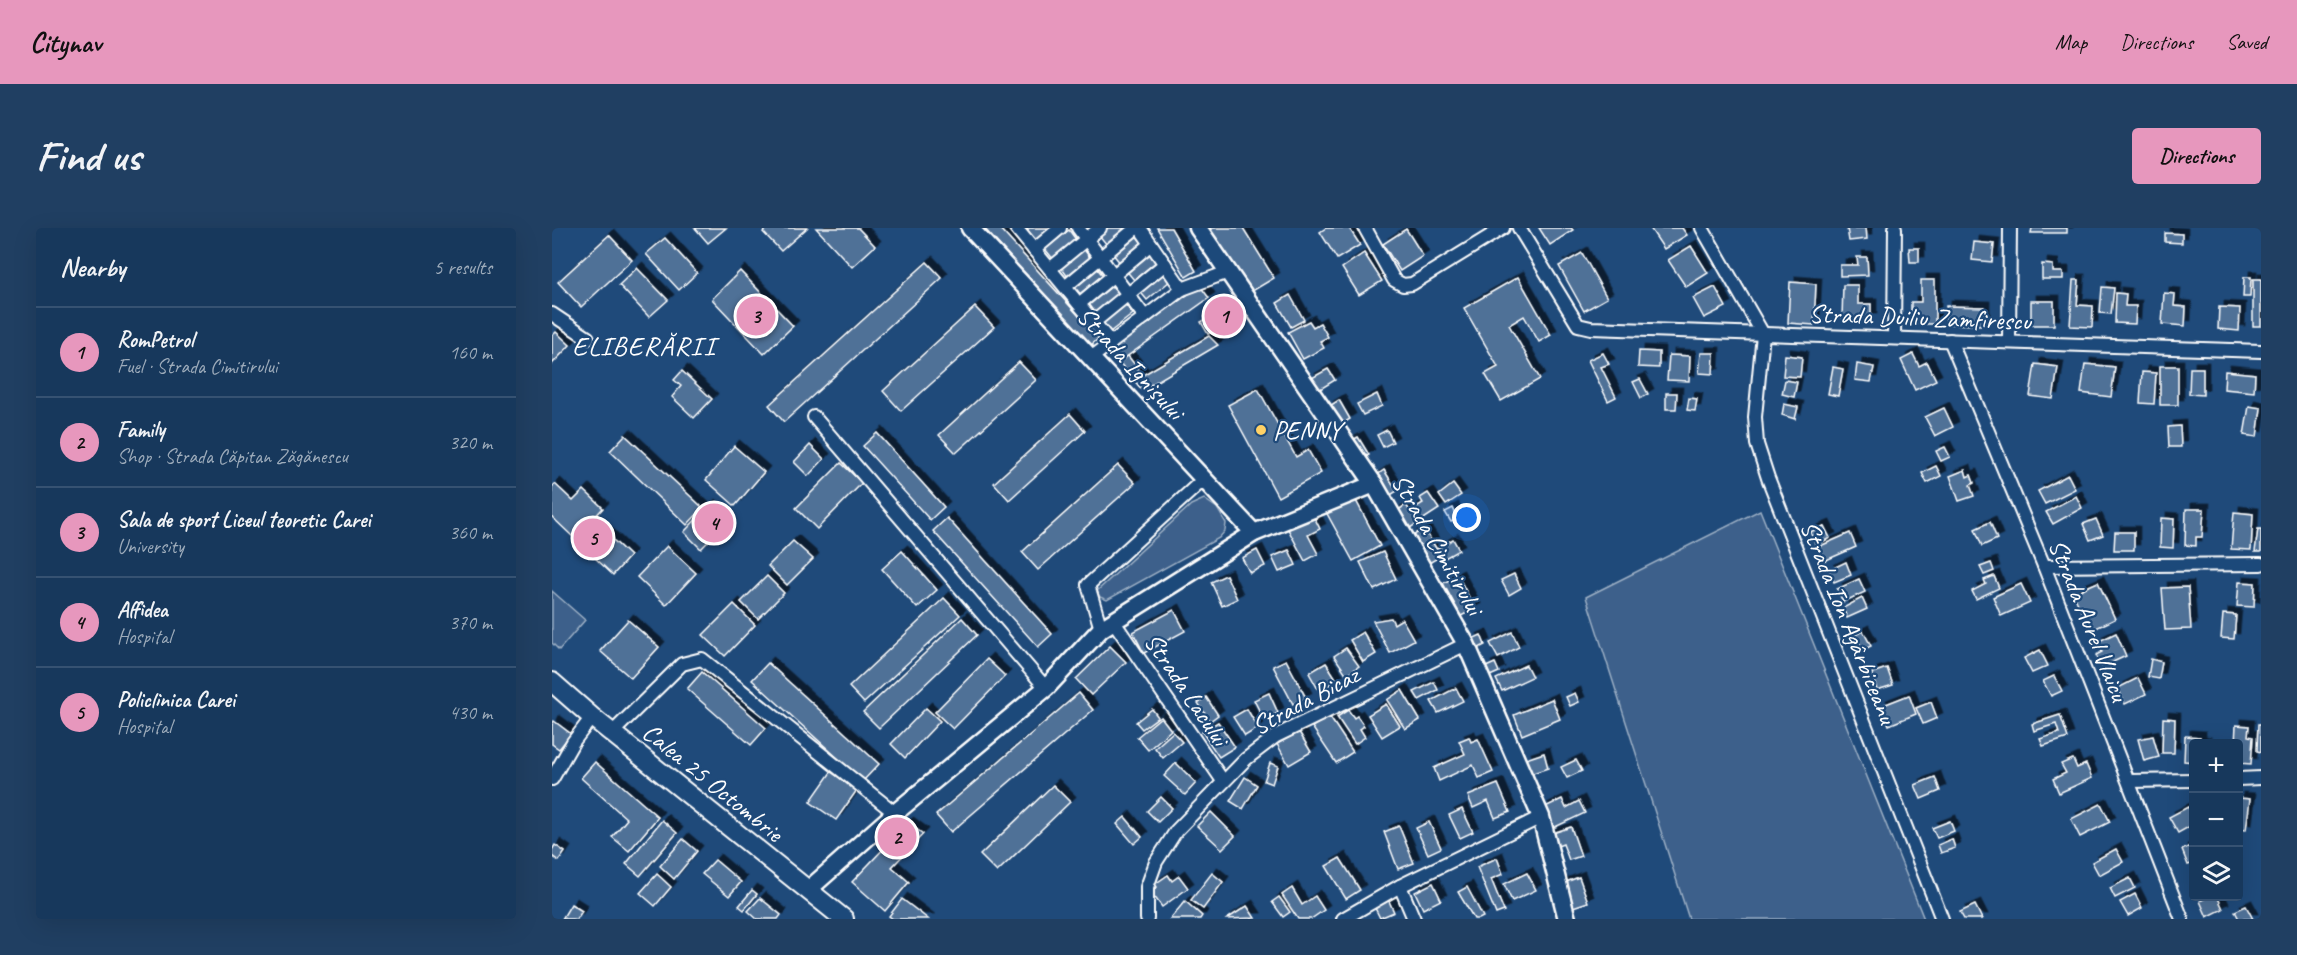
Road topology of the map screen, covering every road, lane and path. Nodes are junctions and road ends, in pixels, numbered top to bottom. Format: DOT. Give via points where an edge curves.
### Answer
graph roads {
  1 [pos="970,228"];
  2 [pos="1016,228"];
  3 [pos="1060,228"];
  4 [pos="1078,228"];
  5 [pos="1100,228"];
  6 [pos="1138,228"];
  7 [pos="1198,228"];
  8 [pos="1365,228"];
  9 [pos="1503,228"];
  10 [pos="1519,228"];
  11 [pos="1702,228"];
  12 [pos="1895,228"];
  13 [pos="2010,228"];
  14 [pos="1086,239"];
  15 [pos="1151,244"];
  16 [pos="1034,250"];
  17 [pos="1100,257"];
  18 [pos="1165,264"];
  19 [pos="1050,269"];
  20 [pos="1228,272"];
  21 [pos="1114,275"];
  22 [pos="1065,287"];
  23 [pos="1182,290"];
  24 [pos="1128,294"];
  25 [pos="1079,304"];
  26 [pos="552,314"];
  27 [pos="1145,317"];
  28 [pos="1094,322"];
  29 [pos="1763,334"];
  30 [pos="588,338"];
  31 [pos="1894,338"];
  32 [pos="1950,340"];
  33 [pos="2009,342"];
  34 [pos="1111,343"];
  35 [pos="2261,351"];
  36 [pos="1091,358"];
  37 [pos="814,417"];
  38 [pos="1204,479"];
  39 [pos="1374,484"];
  40 [pos="1254,533"];
  41 [pos="2261,564"];
  42 [pos="2044,566"];
  43 [pos="1108,626"];
  44 [pos="1466,644"];
  45 [pos="552,682"];
  46 [pos="1046,688"];
  47 [pos="592,717"];
  48 [pos="612,733"];
  49 [pos="2261,778"];
  50 [pos="552,779"];
  51 [pos="2243,779"];
  52 [pos="2189,780"];
  53 [pos="1223,781"];
  54 [pos="2129,781"];
  55 [pos="895,813"];
  56 [pos="1541,817"];
  57 [pos="1400,886"];
  58 [pos="808,890"];
  59 [pos="844,919"];
  60 [pos="1148,919"];
  61 [pos="1343,919"];
  62 [pos="1414,919"];
  63 [pos="1567,919"];
  64 [pos="1942,919"];
  65 [pos="2182,919"];
  1 -- 36 [label="street, Strada Ignișului"];
  2 -- 16 [label="street"];
  3 -- 16 [label="street"];
  4 -- 14 [label="street"];
  5 -- 14 [label="street"];
  6 -- 15 [label="street"];
  6 -- 17 [label="street"];
  7 -- 20 [label="street, Strada Cimitirului"];
  8 -- 9 [label="street" via="1394,280 1402,285 1412,284"];
  10 -- 29 [label="street, Strada Duiliu Zamfirescu" via="1578,325"];
  11 -- 29 [label="street"];
  12 -- 31 [label="street"];
  13 -- 33 [label="street"];
  14 -- 17 [label="street"];
  14 -- 19 [label="street"];
  15 -- 18 [label="street"];
  15 -- 21 [label="street"];
  16 -- 19 [label="street"];
  17 -- 21 [label="street"];
  17 -- 22 [label="street"];
  18 -- 23 [label="street"];
  18 -- 24 [label="street"];
  19 -- 22 [label="street"];
  20 -- 23 [label="street"];
  20 -- 39 [label="street, Strada Cimitirului"];
  21 -- 24 [label="street"];
  21 -- 25 [label="street"];
  22 -- 25 [label="street"];
  23 -- 27 [label="street"];
  24 -- 27 [label="street"];
  24 -- 28 [label="street"];
  25 -- 28 [label="street"];
  26 -- 30 [label="street"];
  27 -- 34 [label="street"];
  28 -- 34 [label="street"];
  29 -- 31 [label="street, Strada Duiliu Zamfirescu"];
  29 -- 64 [label="street, Strada Ion Agârbiceanu" via="1755,417 1757,444"];
  31 -- 32 [label="street, Strada Duiliu Zamfirescu"];
  32 -- 33 [label="street, Strada Duiliu Zamfirescu"];
  32 -- 42 [label="street, Strada Aurel Vlaicu"];
  33 -- 35 [label="street, Strada Duiliu Zamfirescu"];
  34 -- 36 [label="street"];
  36 -- 38 [label="street, Strada Ignișului"];
  37 -- 46 [label="street"];
  38 -- 40 [label="street, Strada Ignișului"];
  38 -- 43 [label="street, Strada Lacului" via="1088,585"];
  39 -- 40 [label="street"];
  39 -- 44 [label="street, Strada Cimitirului"];
  40 -- 43 [label="street"];
  41 -- 42 [label="street"];
  42 -- 54 [label="street, Strada Aurel Vlaicu"];
  43 -- 46 [label="street"];
  43 -- 53 [label="street, Strada Lacului"];
  44 -- 53 [label="street, Strada Bicaz" via="1276,736"];
  44 -- 56 [label="street, Strada Cimitirului"];
  45 -- 47 [label="main road, Calea 25 Octombrie"];
  46 -- 55 [label="street"];
  47 -- 48 [label="main road, Calea 25 Octombrie"];
  47 -- 50 [label="street"];
  48 -- 55 [label="street" via="682,664 702,659"];
  48 -- 58 [label="main road, Calea 25 Octombrie"];
  49 -- 51 [label="street"];
  52 -- 54 [label="street"];
  53 -- 60 [label="street, Strada Bicaz" via="1176,831 1156,862 1147,887"];
  54 -- 65 [label="street, Strada Aurel Vlaicu"];
  55 -- 58 [label="street"];
  56 -- 57 [label="street"];
  56 -- 63 [label="street, Strada Cimitirului"];
  57 -- 61 [label="street"];
  57 -- 62 [label="street"];
  58 -- 59 [label="main road, Calea 25 Octombrie"];
}
